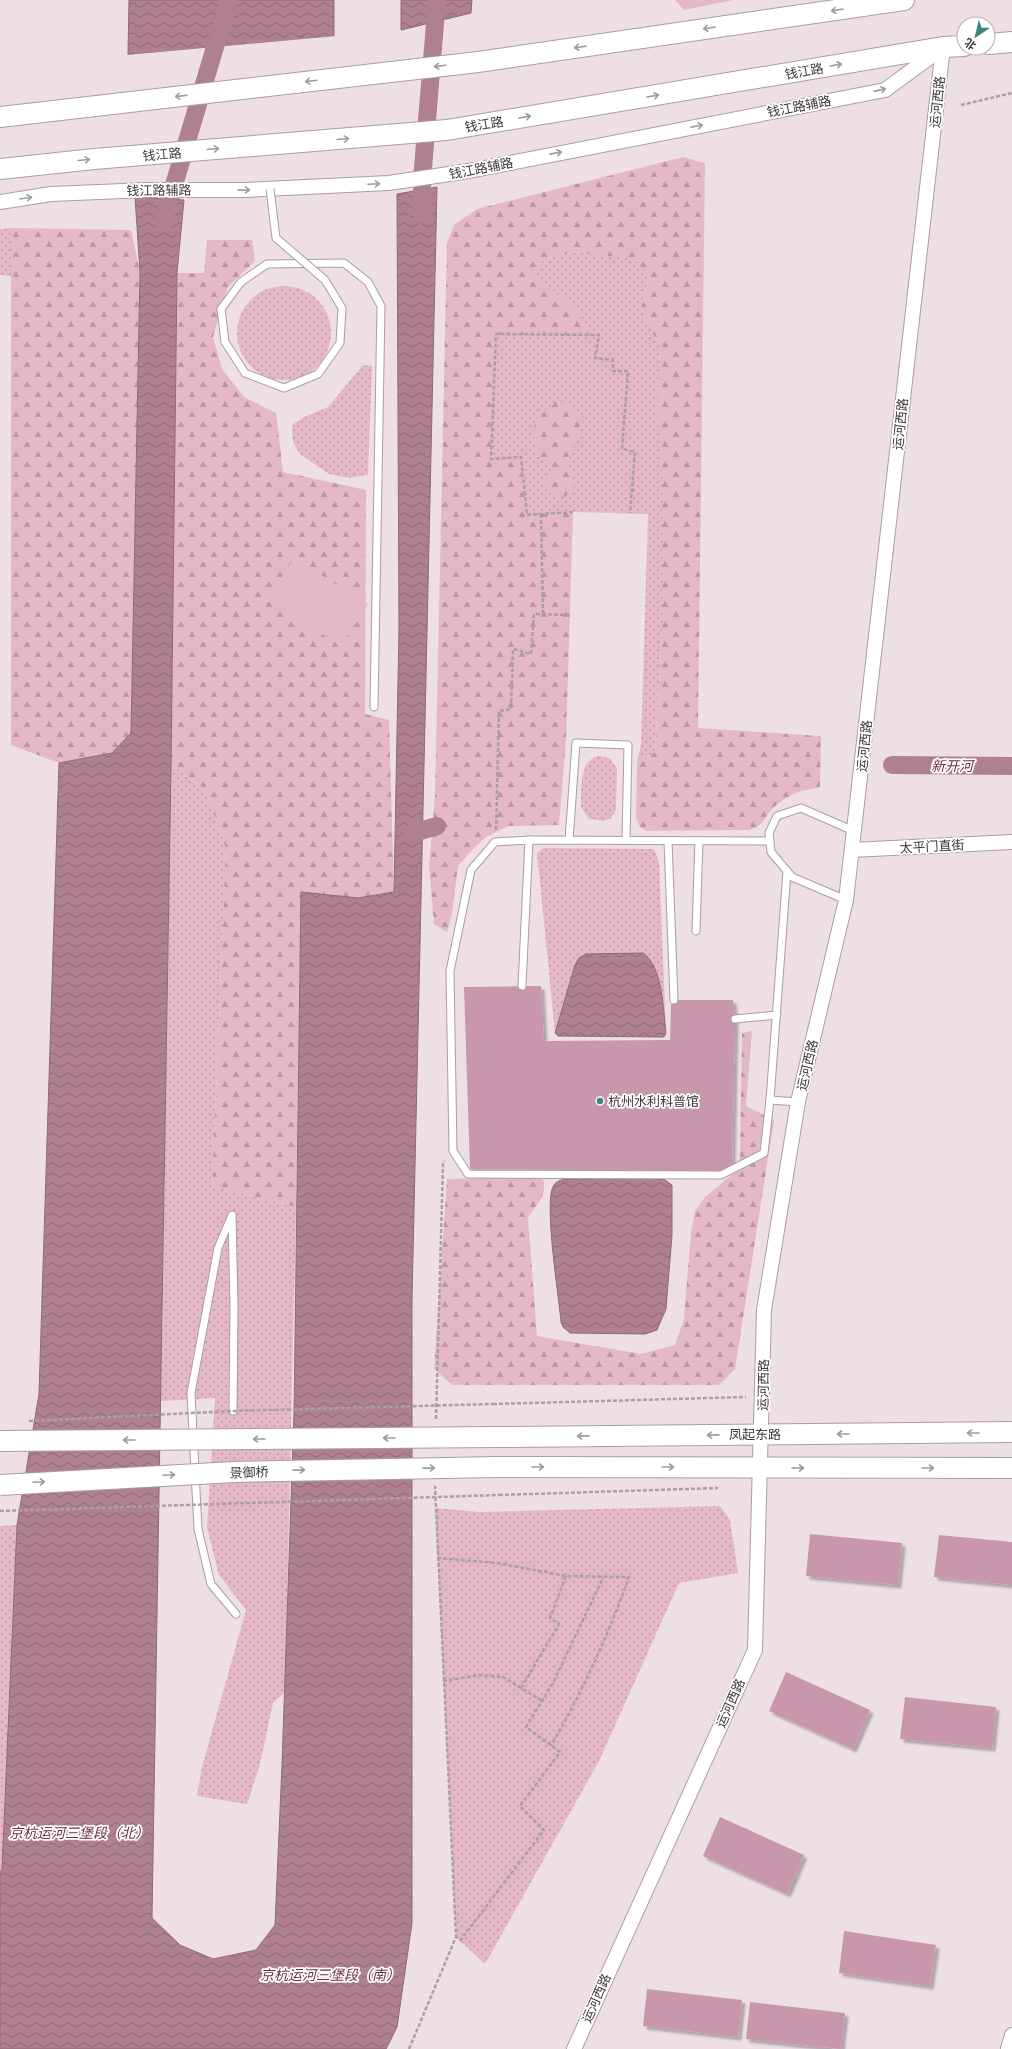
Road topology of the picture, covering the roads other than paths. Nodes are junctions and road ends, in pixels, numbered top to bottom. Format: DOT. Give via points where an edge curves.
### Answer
graph roads {
  1 [pos="904,0"];
  2 [pos="1012,42"];
  3 [pos="996,43"];
  4 [pos="956,46"];
  5 [pos="943,47"];
  6 [pos="0,117"];
  7 [pos="0,169"];
  8 [pos="270,189"];
  9 [pos="0,202"];
  10 [pos="374,707"];
  11 [pos="854,830"];
  12 [pos="529,840"];
  13 [pos="569,840"];
  14 [pos="626,840"];
  15 [pos="668,841"];
  16 [pos="699,841"];
  17 [pos="770,841"];
  18 [pos="1012,842"];
  19 [pos="852,850"];
  20 [pos="787,871"];
  21 [pos="846,900"];
  22 [pos="696,931"];
  23 [pos="522,986"];
  24 [pos="674,1000"];
  25 [pos="777,1015"];
  26 [pos="735,1019"];
  27 [pos="770,1100"];
  28 [pos="798,1102"];
  29 [pos="233,1411"];
  30 [pos="1012,1432"];
  31 [pos="762,1434"];
  32 [pos="0,1441"];
  33 [pos="760,1467"];
  34 [pos="1012,1468"];
  35 [pos="0,1485"];
  36 [pos="236,1614"];
  37 [pos="1012,2035"];
  38 [pos="574,2049"];
  39 [pos="1008,2049"];
  1 -- 6 [label="main road, one-way" via="478,62"];
  2 -- 3 [label="main road"];
  4 -- 5 [label="main road, 钱江路"];
  7 -- 5 [label="main road, 钱江路, one-way" via="486,124"];
  8 -- 5 [label="street, 钱江路辅路, one-way" via="389,183 490,167 885,90"];
  5 -- 11 [label="street, 运河西路"];
  9 -- 8 [label="street, 钱江路辅路, one-way" via="51,194"];
  8 -- 10 [label="lane, bridge" via="276,238 325,280 342,308 340,343 318,374 284,388 245,374 226,342 221,309 241,282 268,264 344,263 368,282 381,306"];
  11 -- 17 [label="lane" via="801,808 777,816 769,833"];
  11 -- 19 [label="street, 运河西路"];
  12 -- 13 [label="lane"];
  12 -- 23 [label="lane"];
  12 -- 27 [label="lane" via="495,842 471,870 450,971 453,1151 468,1174 721,1176 764,1153"];
  13 -- 14 [label="lane"];
  13 -- 14 [label="lane" via="576,743 628,745"];
  14 -- 15 [label="lane"];
  15 -- 16 [label="lane"];
  15 -- 24 [label="lane"];
  16 -- 17 [label="lane"];
  16 -- 22 [label="lane"];
  17 -- 20 [label="lane" via="772,852"];
  18 -- 19 [label="street, 太平门直街"];
  19 -- 21 [label="street, 运河西路"];
  20 -- 21 [label="lane" via="792,877"];
  20 -- 25 [label="lane"];
  21 -- 28 [label="street, 运河西路"];
  25 -- 26 [label="lane"];
  25 -- 27 [label="lane"];
  27 -- 28 [label="lane"];
  28 -- 31 [label="street, 运河西路" via="764,1310"];
  29 -- 36 [label="lane" via="232,1215 218,1248 191,1393 198,1529 211,1584"];
  30 -- 31 [label="main road, 凤起东路, one-way"];
  31 -- 32 [label="main road, 凤起东路, one-way, bridge"];
  31 -- 33 [label="street, 运河西路"];
  33 -- 34 [label="main road, one-way"];
  35 -- 33 [label="main road, 景御桥, one-way, bridge" via="234,1472 499,1467"];
  33 -- 38 [label="street, 运河西路" via="755,1650"];
  37 -- 39 [label="street"];
}
